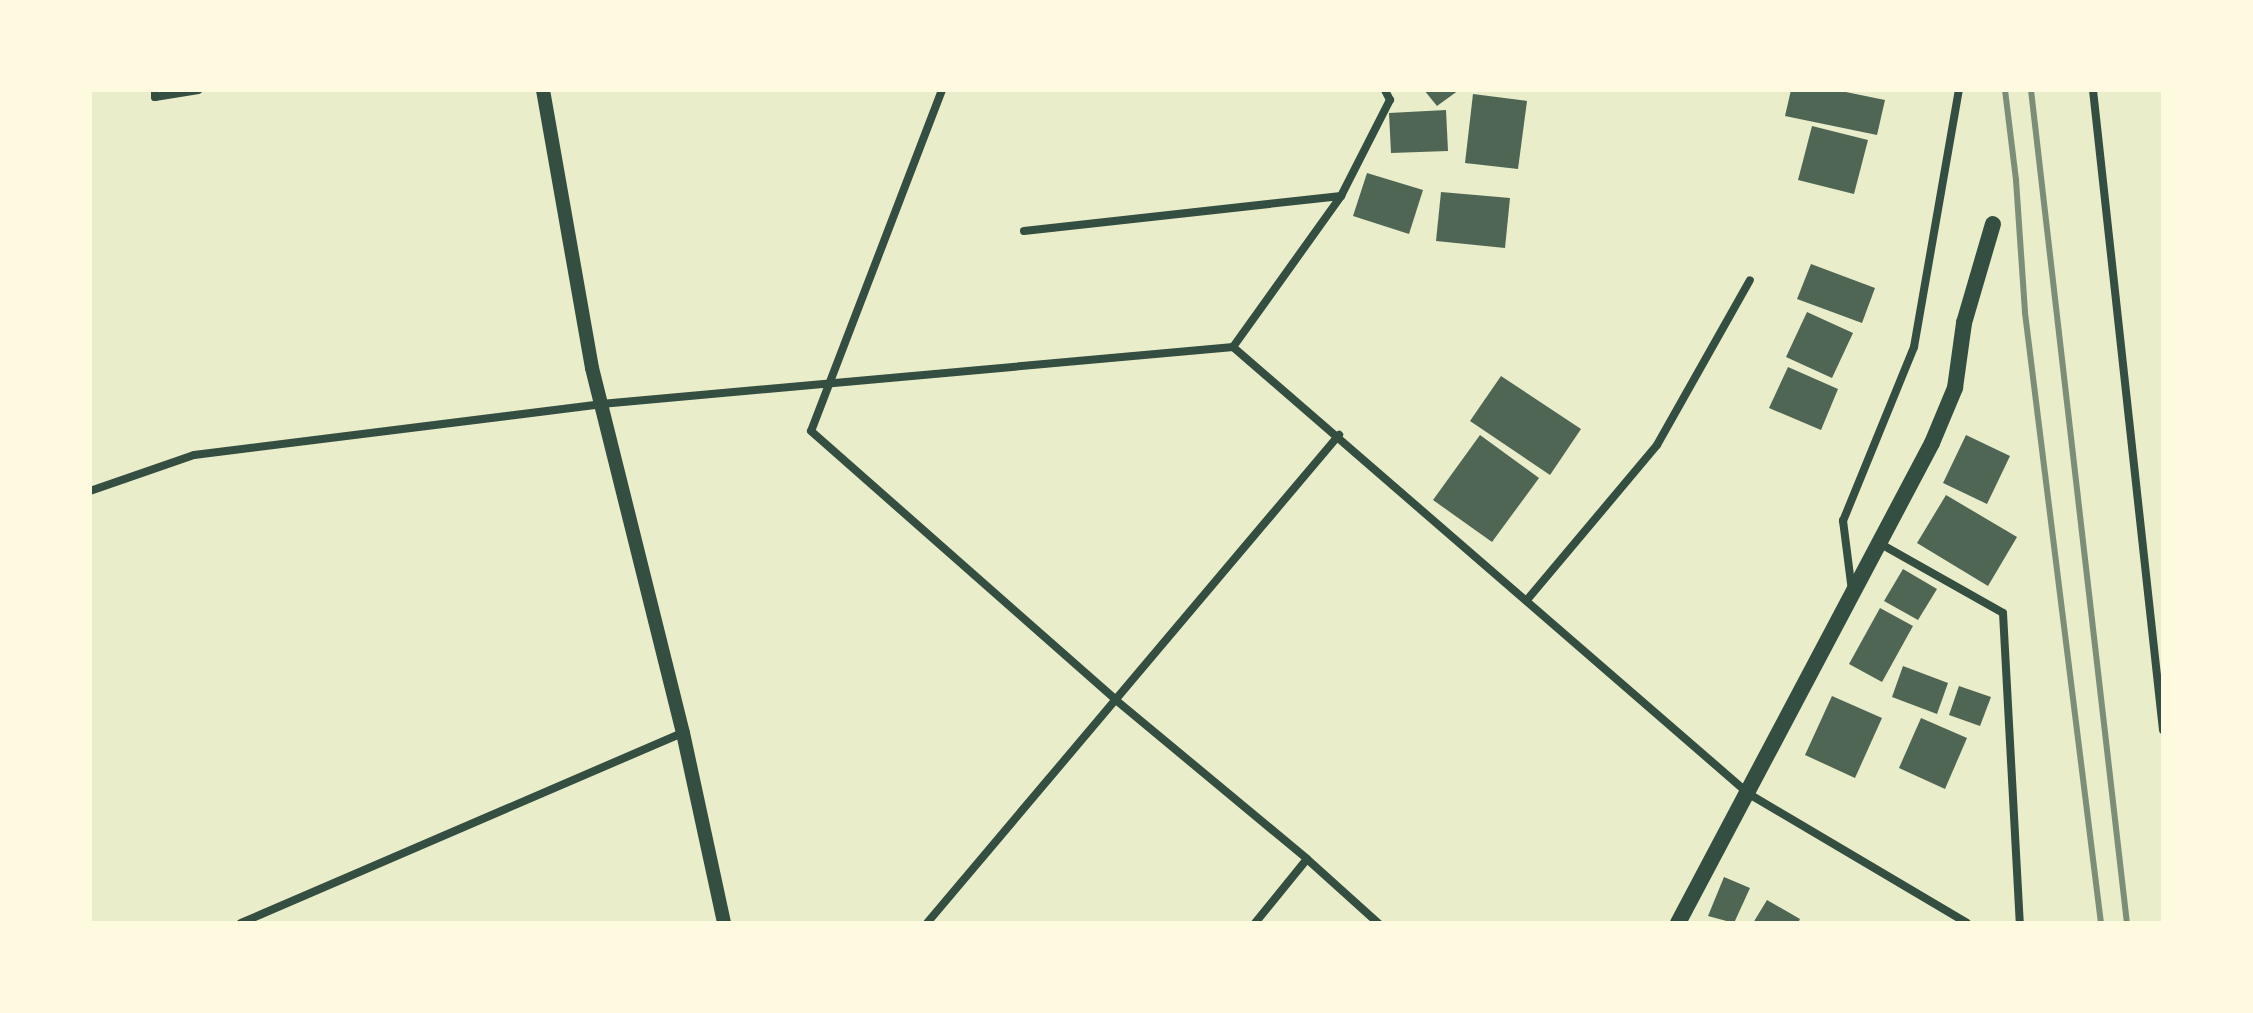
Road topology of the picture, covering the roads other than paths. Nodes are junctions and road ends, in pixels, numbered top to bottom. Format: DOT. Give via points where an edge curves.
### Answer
graph roads {
  1 [pos="155,90"];
  2 [pos="198,90"];
  3 [pos="543,90"];
  4 [pos="942,90"];
  5 [pos="1385,90"];
  6 [pos="1959,90"];
  7 [pos="2093,90"];
  8 [pos="1341,196"];
  9 [pos="1993,224"];
  10 [pos="1024,231"];
  11 [pos="1750,280"];
  12 [pos="1233,347"];
  13 [pos="828,382"];
  14 [pos="601,404"];
  15 [pos="1339,435"];
  16 [pos="90,491"];
  17 [pos="1879,543"];
  18 [pos="1852,592"];
  19 [pos="1527,600"];
  20 [pos="1117,701"];
  21 [pos="2163,730"];
  22 [pos="683,733"];
  23 [pos="1749,794"];
  24 [pos="1307,859"];
  25 [pos="241,923"];
  26 [pos="724,923"];
  27 [pos="927,923"];
  28 [pos="1255,923"];
  29 [pos="1378,923"];
  30 [pos="1678,923"];
  31 [pos="1967,923"];
  32 [pos="2020,923"];
  1 -- 2 [label="street" via="155,97"];
  3 -- 14 [label="street"];
  4 -- 13 [label="street"];
  5 -- 8 [label="street" via="1390,100"];
  6 -- 18 [label="street" via="1914,347 1843,521"];
  7 -- 21 [label="street"];
  8 -- 10 [label="street"];
  8 -- 12 [label="street"];
  9 -- 17 [label="main road" via="1964,323 1955,388"];
  11 -- 19 [label="street" via="1657,445"];
  12 -- 13 [label="street"];
  12 -- 15 [label="street"];
  13 -- 14 [label="street"];
  13 -- 20 [label="street" via="811,431"];
  14 -- 16 [label="street" via="194,455"];
  14 -- 22 [label="street"];
  15 -- 19 [label="street"];
  15 -- 20 [label="street"];
  17 -- 18 [label="main road"];
  17 -- 32 [label="street" via="2003,613"];
  18 -- 23 [label="main road"];
  19 -- 23 [label="street"];
  20 -- 24 [label="street"];
  20 -- 27 [label="street"];
  22 -- 25 [label="street"];
  22 -- 26 [label="street"];
  23 -- 30 [label="main road"];
  23 -- 31 [label="street"];
  24 -- 28 [label="street"];
  24 -- 29 [label="street"];
}
